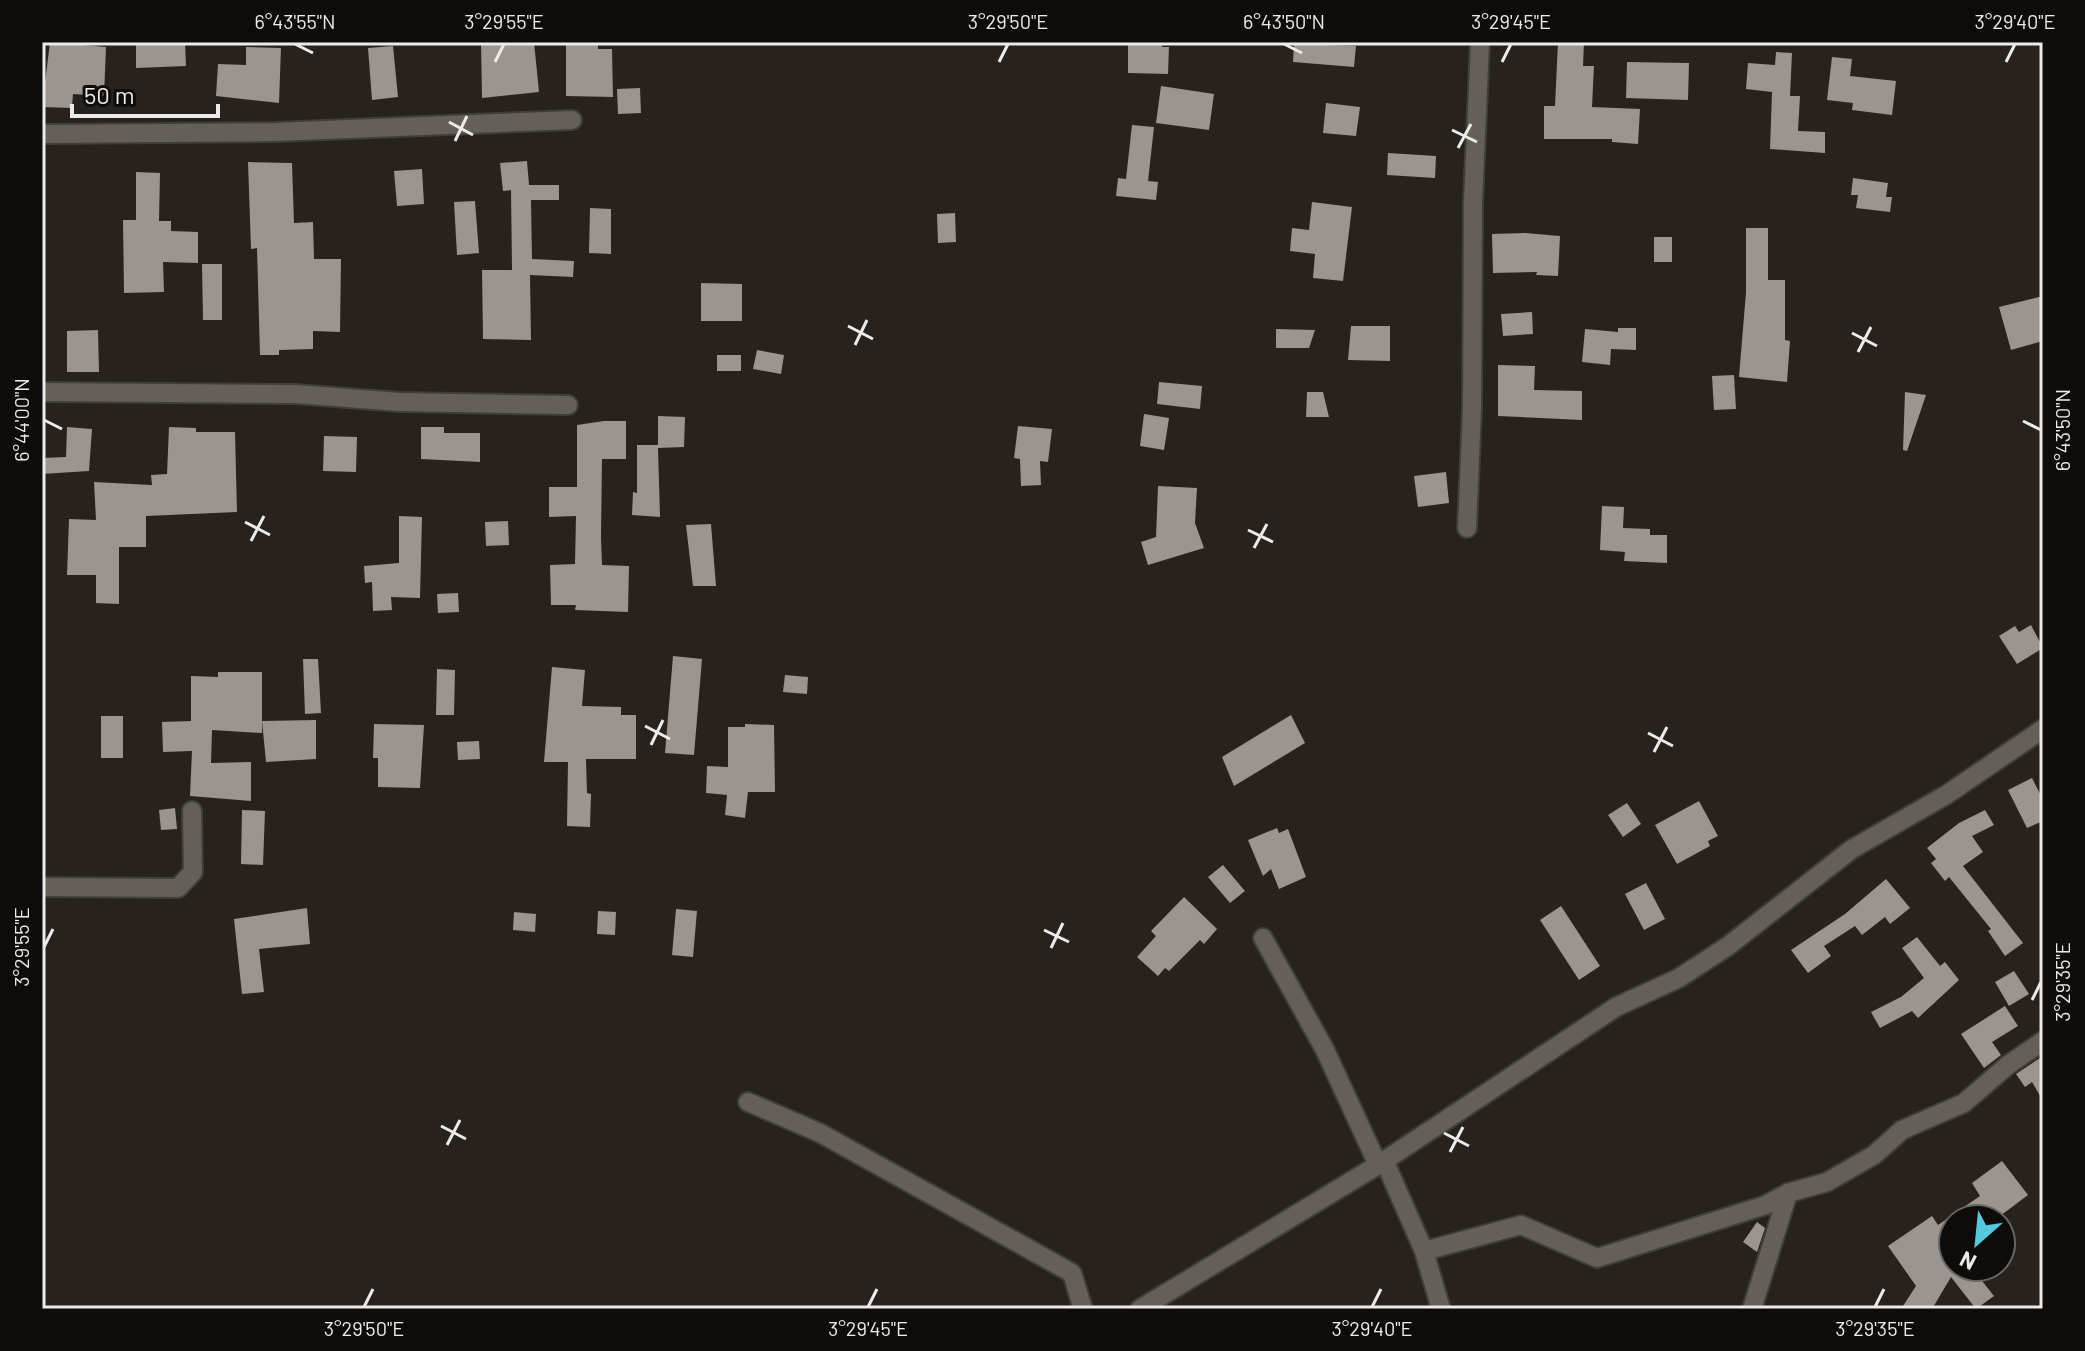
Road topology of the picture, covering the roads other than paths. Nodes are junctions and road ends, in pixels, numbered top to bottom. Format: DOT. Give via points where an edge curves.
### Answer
graph roads {
  1 [pos="1480,42"];
  2 [pos="572,120"];
  3 [pos="42,134"];
  4 [pos="42,392"];
  5 [pos="568,405"];
  6 [pos="1467,528"];
  7 [pos="2043,729"];
  8 [pos="192,811"];
  9 [pos="42,887"];
  10 [pos="1263,938"];
  11 [pos="2043,1041"];
  12 [pos="748,1102"];
  13 [pos="1381,1163"];
  14 [pos="1788,1193"];
  15 [pos="1424,1251"];
  16 [pos="1083,1309"];
  17 [pos="1140,1309"];
  18 [pos="1441,1309"];
  19 [pos="1752,1309"];
  1 -- 6 [label="street"];
  2 -- 3 [label="street" via="275,132"];
  4 -- 5 [label="street" via="295,394"];
  7 -- 13 [label="street" via="1946,795 1852,849 1728,946 1679,978 1616,1007"];
  8 -- 9 [label="street" via="193,872 178,888"];
  10 -- 13 [label="street"];
  11 -- 14 [label="street" via="1964,1103 1902,1130 1874,1155 1827,1182"];
  12 -- 16 [label="street" via="820,1133 1072,1273"];
  13 -- 15 [label="street"];
  13 -- 17 [label="street"];
  14 -- 15 [label="street" via="1766,1205 1597,1258 1521,1225"];
  14 -- 19 [label="street"];
  15 -- 18 [label="street"];
}
